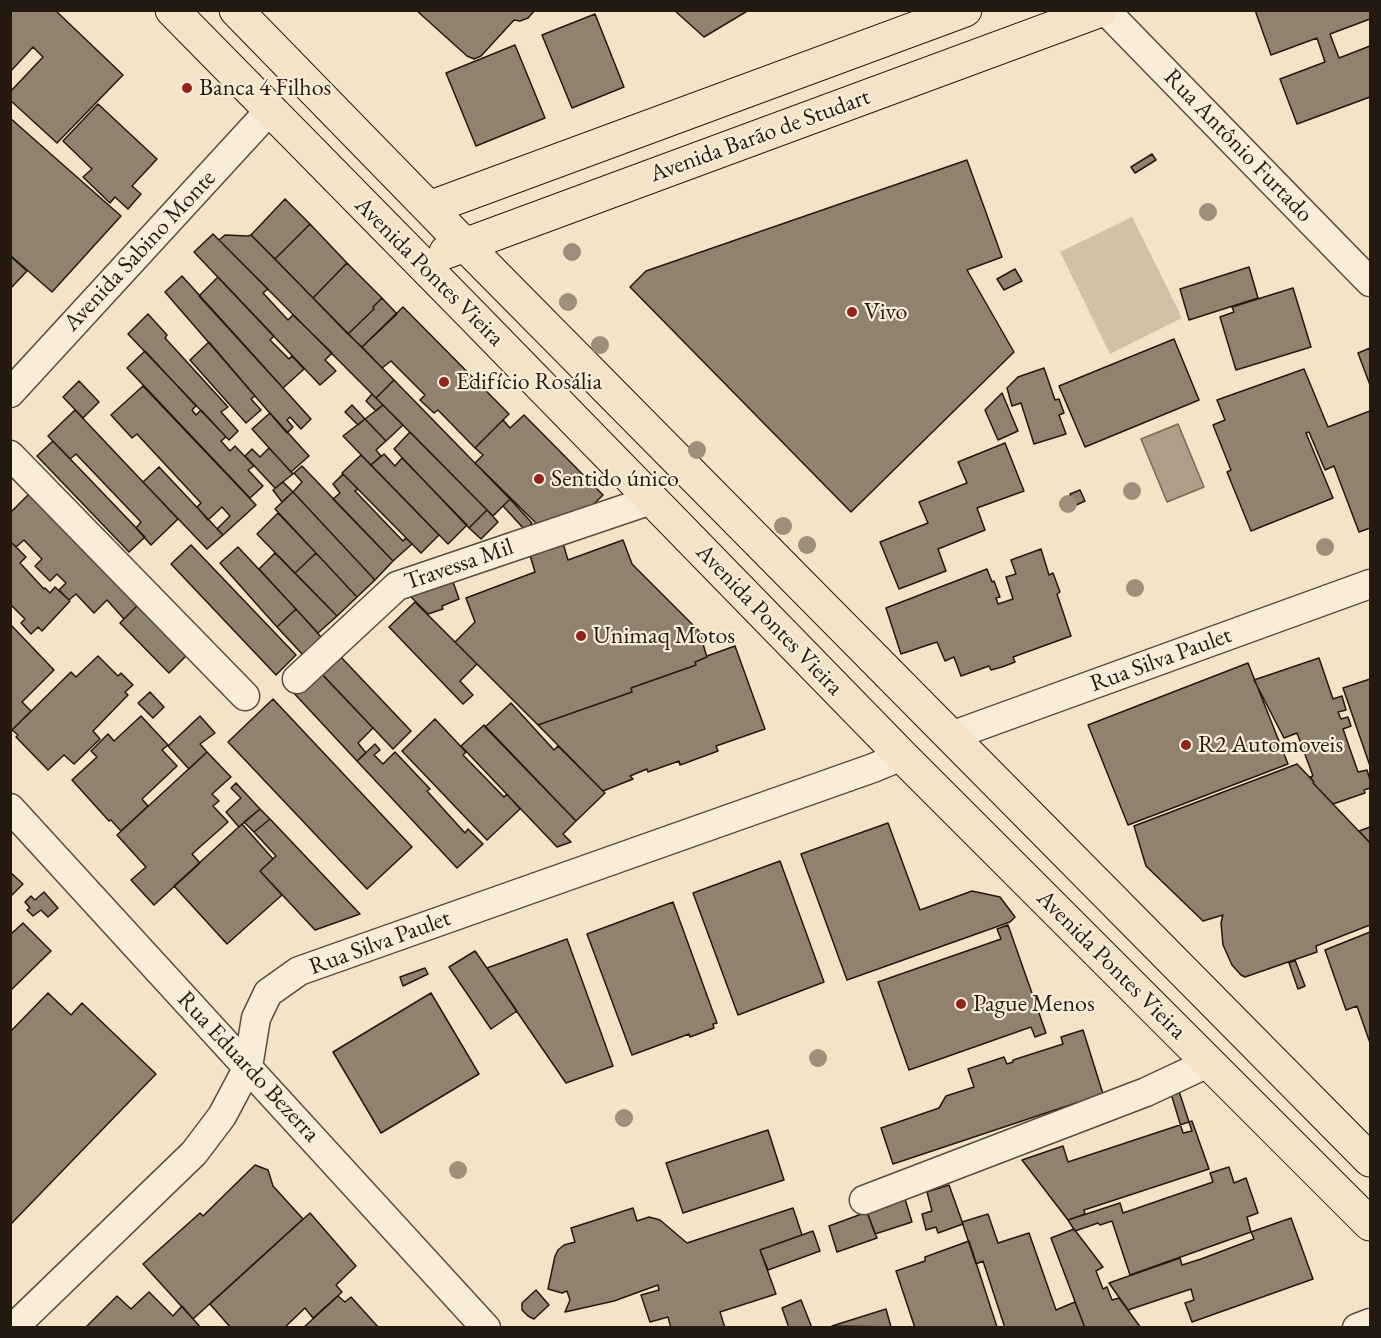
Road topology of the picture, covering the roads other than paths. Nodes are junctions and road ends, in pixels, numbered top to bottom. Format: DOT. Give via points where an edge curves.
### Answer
graph roads {
  1 [pos="172,10"];
  2 [pos="236,10"];
  3 [pos="965,10"];
  4 [pos="1103,10"];
  5 [pos="270,110"];
  6 [pos="429,208"];
  7 [pos="465,245"];
  8 [pos="419,261"];
  9 [pos="1371,282"];
  10 [pos="10,393"];
  11 [pos="10,455"];
  12 [pos="651,500"];
  13 [pos="1371,584"];
  14 [pos="297,679"];
  15 [pos="245,696"];
  16 [pos="951,736"];
  17 [pos="902,756"];
  18 [pos="10,807"];
  19 [pos="1209,1063"];
  20 [pos="248,1066"];
  21 [pos="1371,1160"];
  22 [pos="864,1200"];
  23 [pos="1371,1224"];
  24 [pos="1371,1323"];
  25 [pos="13,1328"];
  26 [pos="486,1328"];
  27 [pos="1357,1328"];
  1 -- 5 [label="main road, Avenida Pontes Vieira"];
  2 -- 6 [label="main road, Avenida Pontes Vieira"];
  3 -- 6 [label="main road, Avenida Barão de Studart"];
  4 -- 7 [label="main road, Avenida Barão de Studart"];
  4 -- 9 [label="street, Rua Antônio Furtado"];
  5 -- 8 [label="main road, Avenida Pontes Vieira"];
  5 -- 10 [label="street, Avenida Sabino Monte"];
  6 -- 7 [label="main road, Avenida Pontes Vieira"];
  7 -- 8 [label="main road, Avenida Barão de Studart"];
  7 -- 16 [label="main road, Avenida Pontes Vieira"];
  8 -- 12 [label="main road, Avenida Pontes Vieira"];
  11 -- 15 [label="street"];
  12 -- 14 [label="street, Travessa Mil" via="397,586"];
  12 -- 17 [label="main road, Avenida Pontes Vieira"];
  13 -- 16 [label="street, Rua Silva Paulet"];
  16 -- 21 [label="main road, Avenida Pontes Vieira"];
  17 -- 19 [label="main road, Avenida Pontes Vieira"];
  17 -- 20 [label="street, Rua Silva Paulet" via="299,971 267,993 256,1018"];
  18 -- 20 [label="street, Rua Eduardo Bezerra"];
  19 -- 22 [label="street" via="1146,1092"];
  19 -- 23 [label="main road, Avenida Pontes Vieira"];
  20 -- 25 [label="street, Rua Silva Paulet" via="222,1116 194,1153"];
  20 -- 26 [label="street, Rua Eduardo Bezerra"];
  24 -- 27 [label="street"];
}
